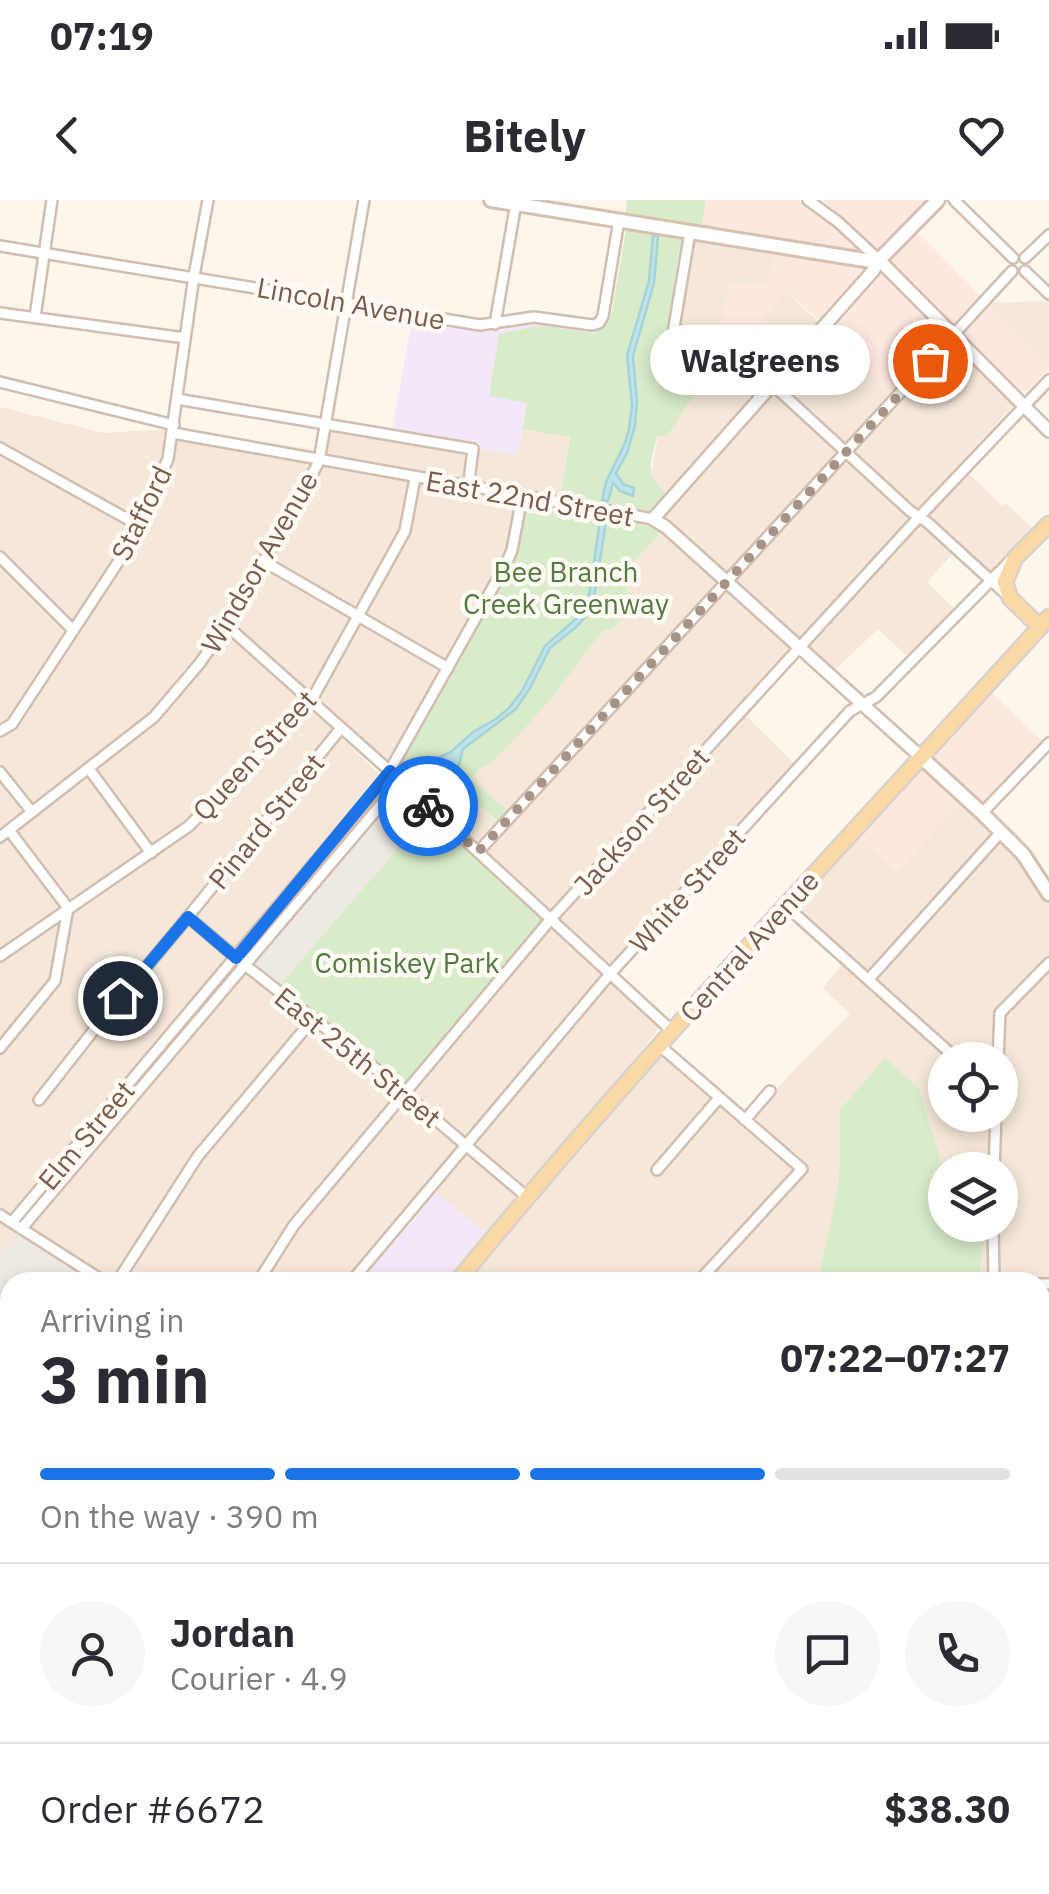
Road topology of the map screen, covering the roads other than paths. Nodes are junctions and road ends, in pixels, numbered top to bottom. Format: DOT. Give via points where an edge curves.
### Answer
graph roads {
  1 [pos="52,200"];
  2 [pos="208,200"];
  3 [pos="364,200"];
  4 [pos="491,200"];
  5 [pos="808,200"];
  6 [pos="938,200"];
  7 [pos="954,200"];
  8 [pos="516,202"];
  9 [pos="619,220"];
  10 [pos="690,232"];
  11 [pos="1049,236"];
  12 [pos="0,246"];
  13 [pos="43,253"];
  14 [pos="1012,258"];
  15 [pos="1025,258"];
  16 [pos="879,260"];
  17 [pos="1012,271"];
  18 [pos="1025,271"];
  19 [pos="194,276"];
  20 [pos="1049,294"];
  21 [pos="347,302"];
  22 [pos="0,313"];
  23 [pos="35,317"];
  24 [pos="495,324"];
  25 [pos="954,335"];
  26 [pos="185,338"];
  27 [pos="1049,380"];
  28 [pos="0,382"];
  29 [pos="772,384"];
  30 [pos="178,399"];
  31 [pos="1024,405"];
  32 [pos="326,424"];
  33 [pos="173,430"];
  34 [pos="1049,431"];
  35 [pos="0,448"];
  36 [pos="846,452"];
  37 [pos="319,461"];
  38 [pos="414,478"];
  39 [pos="468,488"];
  40 [pos="522,497"];
  41 [pos="920,517"];
  42 [pos="652,520"];
  43 [pos="1049,524"];
  44 [pos="138,525"];
  45 [pos="0,556"];
  46 [pos="1014,558"];
  47 [pos="263,561"];
  48 [pos="989,580"];
  49 [pos="726,582"];
  50 [pos="1010,598"];
  51 [pos="358,615"];
  52 [pos="1044,622"];
  53 [pos="226,625"];
  54 [pos="72,630"];
  55 [pos="799,647"];
  56 [pos="448,668"];
  57 [pos="311,701"];
  58 [pos="862,704"];
  59 [pos="341,728"];
  60 [pos="0,731"];
  61 [pos="1049,743"];
  62 [pos="921,757"];
  63 [pos="88,769"];
  64 [pos="390,771"];
  65 [pos="0,772"];
  66 [pos="401,780"];
  67 [pos="32,812"];
  68 [pos="982,812"];
  69 [pos="1002,832"];
  70 [pos="4,833"];
  71 [pos="478,852"];
  72 [pos="151,853"];
  73 [pos="1049,894"];
  74 [pos="786,906"];
  75 [pos="68,908"];
  76 [pos="188,917"];
  77 [pos="550,920"];
  78 [pos="0,956"];
  79 [pos="240,961"];
  80 [pos="1049,963"];
  81 [pos="610,974"];
  82 [pos="869,978"];
  83 [pos="313,1020"];
  84 [pos="672,1031"];
  85 [pos="938,1042"];
  86 [pos="998,1042"];
  87 [pos="659,1045"];
  88 [pos="0,1048"];
  89 [pos="770,1091"];
  90 [pos="404,1093"];
  91 [pos="720,1098"];
  92 [pos="39,1100"];
  93 [pos="745,1120"];
  94 [pos="466,1145"];
  95 [pos="657,1170"];
  96 [pos="528,1196"];
  97 [pos="0,1214"];
  98 [pos="17,1225"];
  99 [pos="993,1242"];
  100 [pos="90,1272"];
  101 [pos="123,1272"];
  102 [pos="264,1272"];
  103 [pos="359,1272"];
  104 [pos="465,1272"];
  105 [pos="707,1272"];
  106 [pos="994,1272"];
  1 -- 13 [label="street"];
  2 -- 19 [label="street, Stafford"];
  3 -- 21 [label="street, Windsor Avenue"];
  4 -- 8 [label="main road"];
  5 -- 16 [label="street"];
  6 -- 16 [label="main road"];
  7 -- 14 [label="street"];
  8 -- 9 [label="main road"];
  8 -- 24 [label="street"];
  9 -- 10 [label="main road"];
  9 -- 24 [label="street, Lincoln Avenue" via="599,323 534,317"];
  10 -- 16 [label="main road"];
  10 -- 29 [label="street" via="674,340 738,352"];
  11 -- 15 [label="street"];
  12 -- 13 [label="street, Lincoln Avenue"];
  13 -- 19 [label="street, Lincoln Avenue"];
  13 -- 23 [label="street"];
  14 -- 15 [label="street"];
  14 -- 17 [label="street"];
  15 -- 18 [label="street"];
  16 -- 25 [label="street"];
  16 -- 29 [label="street"];
  17 -- 18 [label="street"];
  17 -- 25 [label="street"];
  18 -- 20 [label="street"];
  19 -- 21 [label="street, Lincoln Avenue"];
  19 -- 26 [label="street, Stafford"];
  21 -- 24 [label="street, Lincoln Avenue"];
  21 -- 32 [label="street, Windsor Avenue"];
  22 -- 23 [label="street"];
  23 -- 26 [label="street"];
  25 -- 31 [label="street"];
  25 -- 36 [label="street"];
  26 -- 30 [label="street, Stafford"];
  27 -- 31 [label="street, Jackson Street"];
  28 -- 33 [label="street, East 22nd Street"];
  29 -- 36 [label="street"];
  29 -- 42 [label="street"];
  30 -- 32 [label="street"];
  30 -- 33 [label="street, Stafford"];
  31 -- 34 [label="street"];
  31 -- 41 [label="street, Jackson Street"];
  32 -- 37 [label="street, Windsor Avenue"];
  32 -- 39 [label="street" via="474,449"];
  33 -- 37 [label="street, East 22nd Street"];
  33 -- 44 [label="street, Stafford" via="168,460"];
  35 -- 44 [label="street"];
  36 -- 41 [label="street"];
  36 -- 49 [label="street"];
  37 -- 38 [label="street, East 22nd Street"];
  37 -- 47 [label="street, Windsor Avenue"];
  38 -- 39 [label="street, East 22nd Street"];
  38 -- 51 [label="street, Queen Street" via="405,531"];
  39 -- 40 [label="street, East 22nd Street"];
  40 -- 42 [label="street, East 22nd Street"];
  40 -- 56 [label="street, Elm Street" via="511,554"];
  41 -- 48 [label="street"];
  41 -- 55 [label="street, Jackson Street"];
  42 -- 49 [label="street, East 22nd Street"];
  43 -- 46 [label="main road, White Street"];
  44 -- 54 [label="street, Stafford"];
  45 -- 54 [label="street"];
  46 -- 48 [label="street, White Street"];
  46 -- 50 [label="main road" via="1005,582"];
  47 -- 51 [label="street"];
  47 -- 53 [label="street, Windsor Avenue"];
  48 -- 50 [label="street"];
  48 -- 58 [label="street, White Street"];
  49 -- 55 [label="street, East 22nd Street"];
  49 -- 71 [label="street"];
  50 -- 52 [label="main road"];
  51 -- 56 [label="street"];
  51 -- 57 [label="street, Queen Street"];
  52 -- 62 [label="main road, Central Avenue"];
  53 -- 57 [label="street"];
  53 -- 63 [label="street, Windsor Avenue" via="154,716"];
  54 -- 60 [label="street, Stafford" via="12,724"];
  55 -- 58 [label="street, East 22nd Street"];
  55 -- 77 [label="street, Jackson Street"];
  56 -- 64 [label="street, Elm Street"];
  57 -- 59 [label="street"];
  57 -- 72 [label="street, Queen Street" via="190,826"];
  58 -- 62 [label="street, East 22nd Street"];
  58 -- 81 [label="street, White Street"];
  59 -- 64 [label="street"];
  59 -- 76 [label="street, Pinard Street"];
  61 -- 68 [label="street"];
  62 -- 68 [label="main road"];
  62 -- 74 [label="main road, Central Avenue"];
  63 -- 67 [label="street, Windsor Avenue"];
  63 -- 72 [label="street"];
  64 -- 66 [label="street"];
  64 -- 79 [label="street, Elm Street"];
  65 -- 67 [label="street"];
  66 -- 71 [label="street"];
  66 -- 79 [label="street, Elm Street"];
  67 -- 70 [label="street, Windsor Avenue"];
  68 -- 69 [label="main road"];
  69 -- 73 [label="main road"];
  69 -- 82 [label="street"];
  70 -- 75 [label="street"];
  71 -- 77 [label="street"];
  72 -- 75 [label="street, Queen Street"];
  74 -- 82 [label="street"];
  74 -- 84 [label="main road, Central Avenue"];
  75 -- 78 [label="street, Queen Street"];
  75 -- 88 [label="street" via="55,981"];
  76 -- 79 [label="street, East 25th Street"];
  76 -- 92 [label="street, Pinard Street"];
  77 -- 81 [label="street"];
  77 -- 90 [label="street, Jackson Street"];
  79 -- 83 [label="street, East 25th Street"];
  79 -- 98 [label="street, Elm Street"];
  80 -- 86 [label="street" via="1000,1013"];
  81 -- 84 [label="street"];
  81 -- 94 [label="street, White Street"];
  82 -- 85 [label="street"];
  83 -- 90 [label="street, East 25th Street"];
  83 -- 101 [label="street" via="198,1156"];
  84 -- 87 [label="main road, Central Avenue"];
  87 -- 91 [label="street"];
  87 -- 96 [label="main road, Central Avenue"];
  89 -- 93 [label="street"];
  90 -- 94 [label="street, East 25th Street"];
  90 -- 102 [label="street, Jackson Street" via="294,1225"];
  91 -- 93 [label="street"];
  91 -- 95 [label="street"];
  93 -- 105 [label="street" via="802,1169"];
  94 -- 96 [label="street, East 25th Street"];
  94 -- 103 [label="street, White Street"];
  96 -- 104 [label="main road, Central Avenue"];
  97 -- 98 [label="street"];
  98 -- 100 [label="street"];
  99 -- 106 [label="street"];
}
